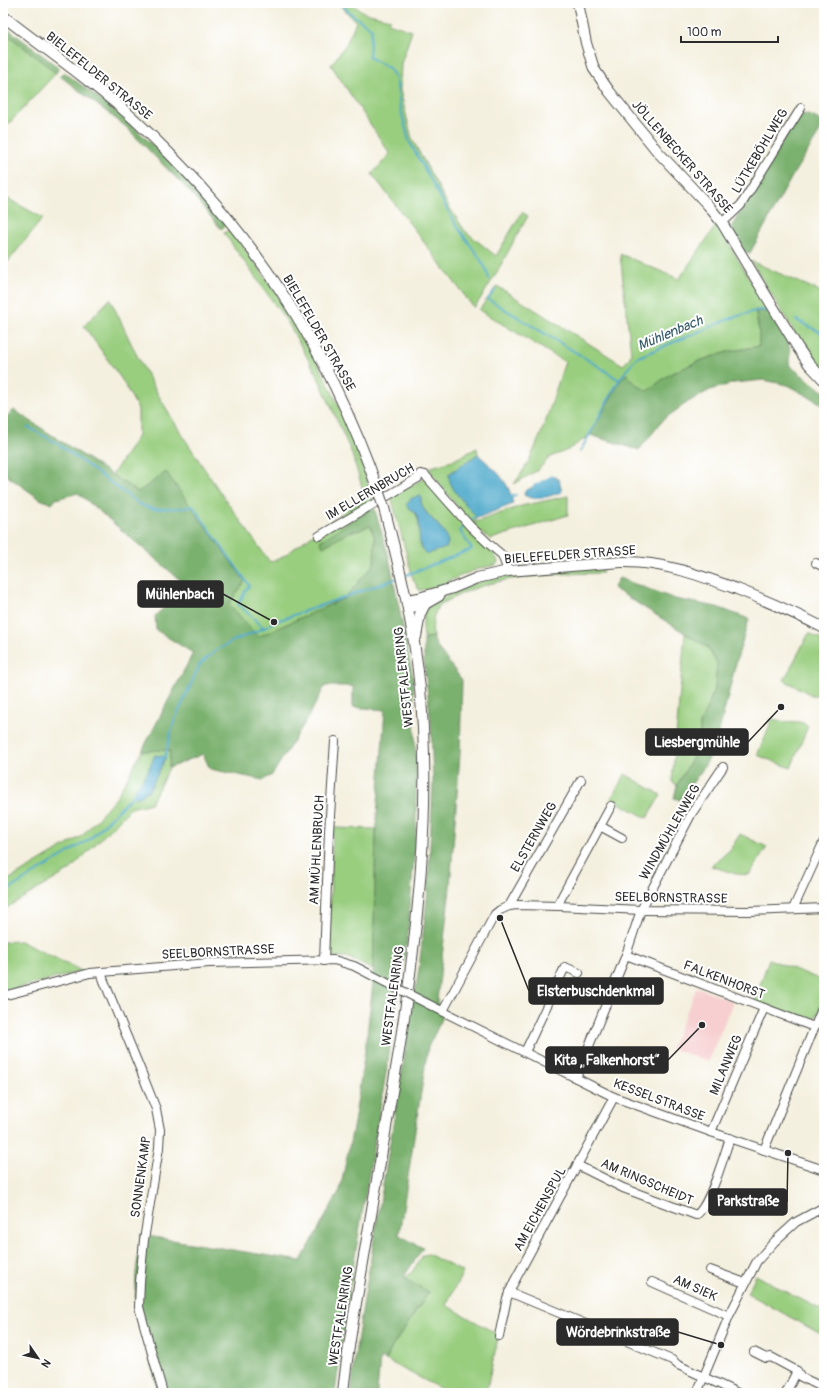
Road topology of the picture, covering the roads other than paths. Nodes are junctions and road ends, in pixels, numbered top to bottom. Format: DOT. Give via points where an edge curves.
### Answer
graph roads {
  1 [pos="578,3"];
  2 [pos="3,16"];
  3 [pos="801,108"];
  4 [pos="722,223"];
  5 [pos="824,380"];
  6 [pos="319,536"];
  7 [pos="816,564"];
  8 [pos="824,567"];
  9 [pos="508,571"];
  10 [pos="453,588"];
  11 [pos="408,604"];
  12 [pos="425,604"];
  13 [pos="824,628"];
  14 [pos="415,643"];
  15 [pos="335,741"];
  16 [pos="723,767"];
  17 [pos="581,780"];
  18 [pos="611,806"];
  19 [pos="600,826"];
  20 [pos="622,838"];
  21 [pos="824,841"];
  22 [pos="509,906"];
  23 [pos="559,906"];
  24 [pos="824,908"];
  25 [pos="793,909"];
  26 [pos="640,910"];
  27 [pos="626,955"];
  28 [pos="324,961"];
  29 [pos="101,972"];
  30 [pos="579,973"];
  31 [pos="3,996"];
  32 [pos="428,1004"];
  33 [pos="824,1004"];
  34 [pos="764,1008"];
  35 [pos="443,1011"];
  36 [pos="814,1027"];
  37 [pos="525,1052"];
  38 [pos="576,1078"];
  39 [pos="614,1097"];
  40 [pos="711,1132"];
  41 [pos="730,1138"];
  42 [pos="764,1150"];
  43 [pos="577,1165"];
  44 [pos="824,1170"];
  45 [pos="824,1207"];
  46 [pos="710,1270"];
  47 [pos="652,1282"];
  48 [pos="745,1283"];
  49 [pos="509,1292"];
  50 [pos="729,1316"];
  51 [pos="499,1336"];
  52 [pos="754,1352"];
  53 [pos="797,1371"];
  54 [pos="704,1376"];
  55 [pos="824,1388"];
  56 [pos="163,1393"];
  57 [pos="343,1393"];
  58 [pos="697,1393"];
  59 [pos="738,1393"];
  60 [pos="786,1393"];
  1 -- 4 [label="main road, JÖLLENBECKER STRASSE" via="594,69 658,152"];
  2 -- 11 [label="main road, BIELEFELDER STRASSE, bridge" via="98,88 134,119 233,224 276,283 314,346 345,407 369,465 384,508"];
  3 -- 4 [label="street, LÜTKEBÖHLWEG" via="741,205"];
  4 -- 5 [label="main road, JÖLLENBECKER STRASSE" via="798,348"];
  6 -- 9 [label="street, IM ELLERNBRUCH" via="418,478 420,474 425,475 470,526 502,555"];
  7 -- 8 [label="street"];
  9 -- 10 [label="main road, BIELEFELDER STRASSE" via="477,578"];
  9 -- 13 [label="main road, BIELEFELDER STRASSE" via="621,562 659,564 705,577"];
  10 -- 11 [label="main road, BIELEFELDER STRASSE"];
  10 -- 12 [label="main road, BIELEFELDER STRASSE"];
  11 -- 12 [label="main road, BIELEFELDER STRASSE"];
  11 -- 14 [label="main road, WESTFALENRING"];
  12 -- 14 [label="main road" via="420,614"];
  14 -- 57 [label="main road, WESTFALENRING" via="422,714 424,780 416,925 399,1050"];
  15 -- 28 [label="street, AM MÜHLENBRUCH"];
  16 -- 26 [label="street, WINDMÜHLENWEG" via="692,813"];
  17 -- 22 [label="street, ELSTERNWEG"];
  18 -- 19 [label="street"];
  19 -- 20 [label="street"];
  19 -- 23 [label="street"];
  21 -- 25 [label="street"];
  22 -- 23 [label="street, SEELBORNSTRASSE"];
  22 -- 35 [label="street" via="495,914"];
  23 -- 26 [label="street, SEELBORNSTRASSE"];
  24 -- 25 [label="street, SEELBORNSTRASSE"];
  25 -- 26 [label="street, SEELBORNSTRASSE"];
  26 -- 27 [label="street, WINDMÜHLENWEG"];
  27 -- 34 [label="street, FALKENHORST"];
  27 -- 38 [label="street, WINDMÜHLENWEG"];
  28 -- 29 [label="street, SEELBORNSTRASSE" via="209,964"];
  28 -- 32 [label="street, SEELBORNSTRASSE, bridge" via="354,966"];
  29 -- 31 [label="street, SEELBORNSTRASSE"];
  29 -- 56 [label="street, SONNENKAMP" via="156,1109 160,1130 144,1240 139,1307"];
  30 -- 37 [label="street" via="565,967"];
  32 -- 35 [label="street, KESSELSTRASSE"];
  33 -- 36 [label="street"];
  34 -- 36 [label="street, FALKENHORST"];
  34 -- 40 [label="street, MILANWEG"];
  35 -- 37 [label="street, KESSELSTRASSE"];
  36 -- 42 [label="street"];
  37 -- 38 [label="street, KESSELSTRASSE"];
  38 -- 39 [label="street, KESSELSTRASSE"];
  39 -- 40 [label="street, KESSELSTRASSE"];
  39 -- 43 [label="street, AM EICHENSPUL"];
  40 -- 41 [label="street, KESSELSTRASSE"];
  41 -- 42 [label="street, KESSELSTRASSE"];
  41 -- 43 [label="street, AM RINGSCHEIDT" via="712,1191 696,1215 624,1188"];
  42 -- 44 [label="street, KESSELSTRASSE"];
  43 -- 49 [label="street, AM EICHENSPUL"];
  45 -- 48 [label="street" via="796,1222 775,1241 757,1261"];
  46 -- 48 [label="street"];
  47 -- 50 [label="street, AM SIEK"];
  48 -- 50 [label="street"];
  49 -- 51 [label="street, AM EICHENSPUL"];
  49 -- 54 [label="street" via="672,1360"];
  50 -- 54 [label="street"];
  52 -- 53 [label="street" via="766,1358 772,1357"];
  53 -- 55 [label="street" via="801,1377"];
  53 -- 60 [label="street"];
  54 -- 58 [label="street"];
  54 -- 59 [label="street"];
}
